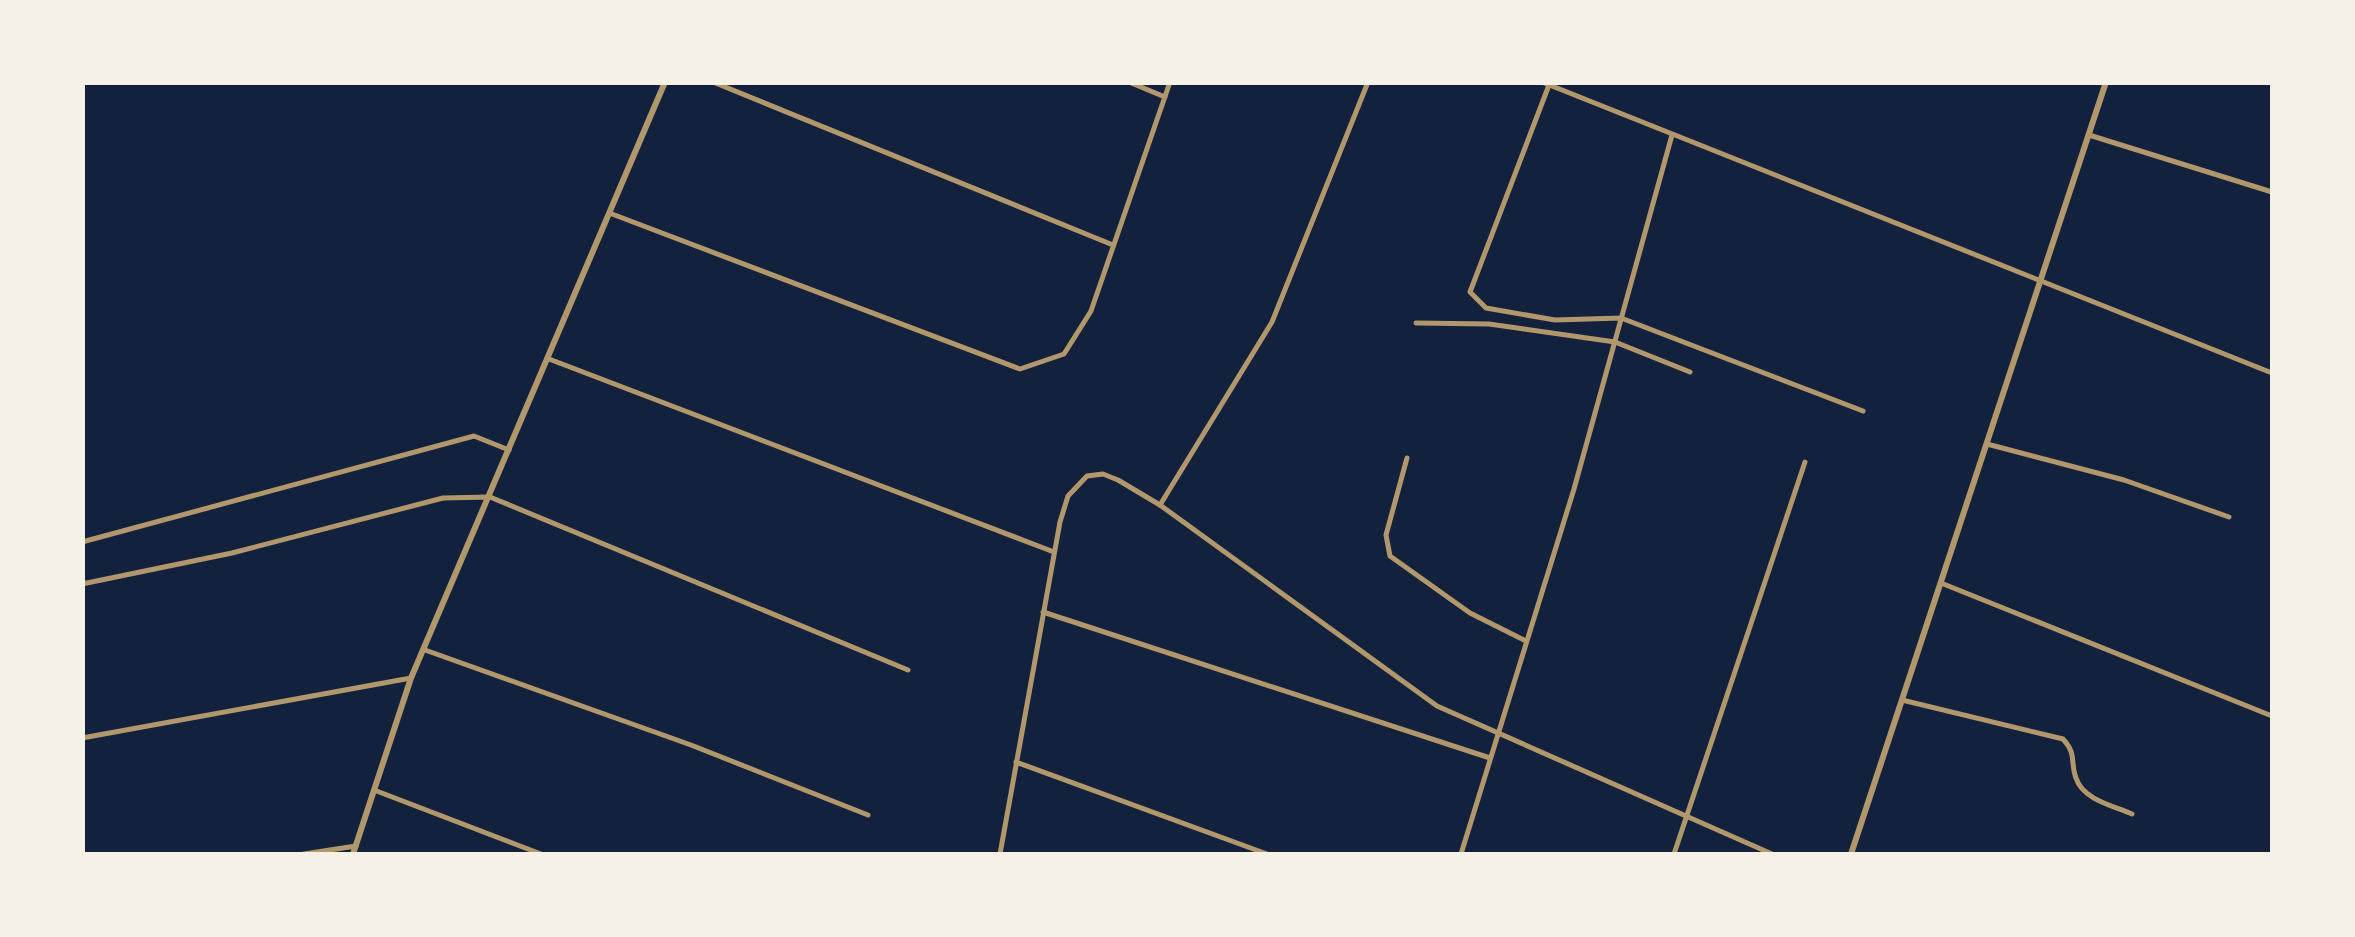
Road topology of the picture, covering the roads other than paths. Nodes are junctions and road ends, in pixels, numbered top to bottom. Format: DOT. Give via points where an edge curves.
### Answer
graph roads {
  1 [pos="664,82"];
  2 [pos="714,82"];
  3 [pos="1130,82"];
  4 [pos="1170,82"];
  5 [pos="1368,82"];
  6 [pos="2106,82"];
  7 [pos="1546,84"];
  8 [pos="1165,97"];
  9 [pos="1672,135"];
  10 [pos="2089,135"];
  11 [pos="2272,192"];
  12 [pos="612,214"];
  13 [pos="1114,245"];
  14 [pos="2042,280"];
  15 [pos="1621,318"];
  16 [pos="1416,323"];
  17 [pos="1614,342"];
  18 [pos="549,359"];
  19 [pos="1690,372"];
  20 [pos="2272,373"];
  21 [pos="1863,411"];
  22 [pos="1987,444"];
  23 [pos="510,450"];
  24 [pos="1407,458"];
  25 [pos="1805,462"];
  26 [pos="490,497"];
  27 [pos="1160,505"];
  28 [pos="2229,516"];
  29 [pos="82,542"];
  30 [pos="1054,552"];
  31 [pos="1940,582"];
  32 [pos="82,584"];
  33 [pos="1043,612"];
  34 [pos="1526,640"];
  35 [pos="425,650"];
  36 [pos="908,670"];
  37 [pos="411,678"];
  38 [pos="1902,700"];
  39 [pos="2272,716"];
  40 [pos="1498,729"];
  41 [pos="82,738"];
  42 [pos="1490,758"];
  43 [pos="1016,762"];
  44 [pos="372,789"];
  45 [pos="2132,814"];
  46 [pos="868,815"];
  47 [pos="1688,815"];
  48 [pos="354,850"];
  49 [pos="304,854"];
  50 [pos="542,854"];
  51 [pos="1000,854"];
  52 [pos="1267,854"];
  53 [pos="1460,854"];
  54 [pos="1674,854"];
  55 [pos="1772,854"];
  56 [pos="1851,854"];
  1 -- 12 [label="street"];
  2 -- 13 [label="street"];
  3 -- 8 [label="street"];
  4 -- 8 [label="street"];
  5 -- 27 [label="street" via="1272,322"];
  6 -- 10 [label="street"];
  7 -- 9 [label="street"];
  7 -- 15 [label="street" via="1470,292 1486,308 1555,320"];
  8 -- 13 [label="street"];
  9 -- 14 [label="street"];
  9 -- 15 [label="street"];
  10 -- 11 [label="street"];
  10 -- 14 [label="street"];
  12 -- 13 [label="street" via="1020,369 1064,354 1091,310"];
  12 -- 18 [label="street"];
  14 -- 20 [label="street"];
  14 -- 22 [label="street"];
  15 -- 17 [label="street"];
  15 -- 21 [label="street"];
  16 -- 17 [label="street" via="1489,324"];
  17 -- 19 [label="street"];
  17 -- 34 [label="street"];
  18 -- 23 [label="street"];
  18 -- 30 [label="street"];
  22 -- 28 [label="street"];
  22 -- 31 [label="street"];
  23 -- 26 [label="street"];
  23 -- 29 [label="street" via="474,436"];
  24 -- 34 [label="street" via="1386,536 1390,556 1470,613"];
  25 -- 47 [label="street"];
  26 -- 32 [label="street" via="443,498"];
  26 -- 35 [label="street"];
  26 -- 36 [label="street"];
  27 -- 30 [label="street" via="1103,474 1087,476 1068,496"];
  27 -- 40 [label="street" via="1437,706"];
  30 -- 33 [label="street"];
  31 -- 38 [label="street"];
  31 -- 39 [label="street"];
  33 -- 42 [label="street"];
  33 -- 43 [label="street"];
  34 -- 40 [label="street"];
  35 -- 37 [label="street"];
  35 -- 46 [label="street"];
  37 -- 41 [label="street"];
  37 -- 44 [label="street"];
  38 -- 45 [label="street" via="2064,739 2088,795"];
  38 -- 56 [label="street"];
  40 -- 42 [label="street"];
  40 -- 47 [label="street"];
  42 -- 53 [label="street"];
  43 -- 51 [label="street"];
  43 -- 52 [label="street"];
  44 -- 48 [label="street"];
  44 -- 50 [label="street"];
  47 -- 54 [label="street"];
  47 -- 55 [label="street"];
  48 -- 49 [label="street"];
}
